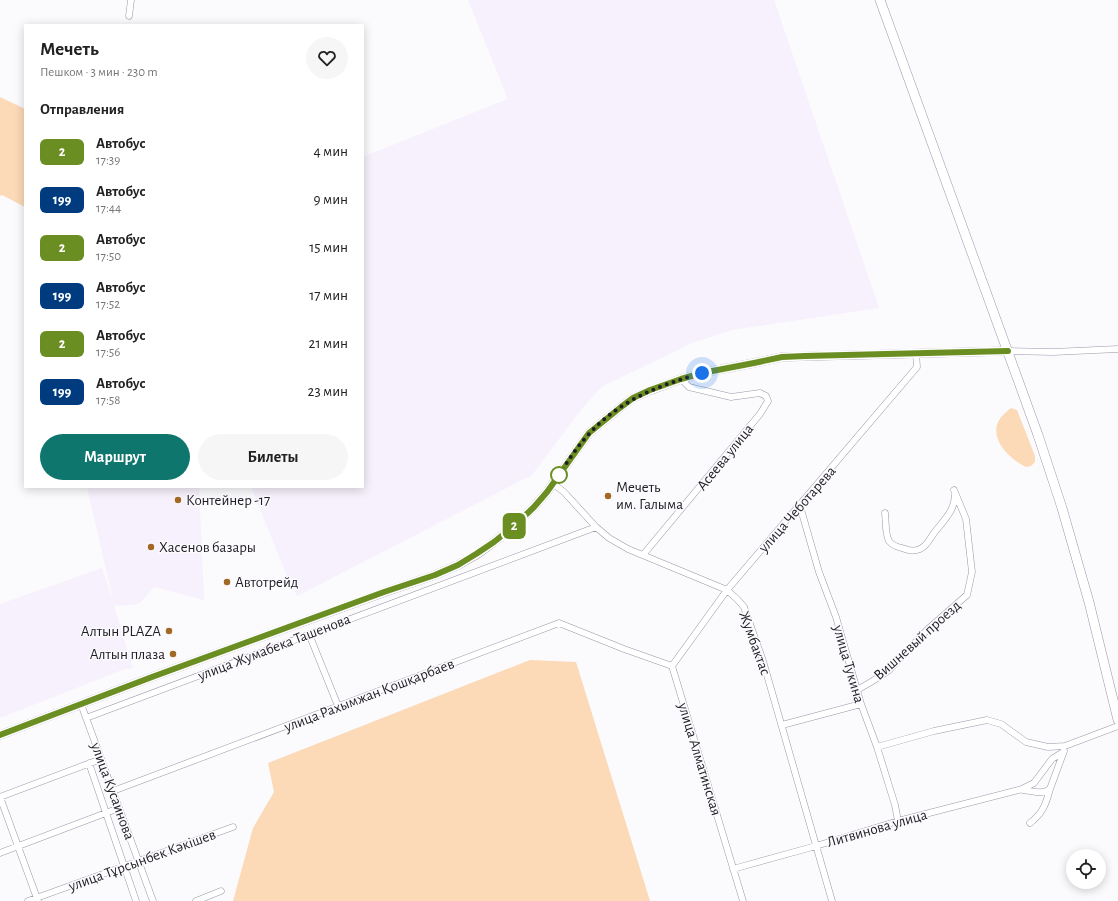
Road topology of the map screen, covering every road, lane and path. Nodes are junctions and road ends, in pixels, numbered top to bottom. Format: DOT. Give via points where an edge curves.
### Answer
graph roads {
  1 [pos="131,0"];
  2 [pos="880,0"];
  3 [pos="129,16"];
  4 [pos="1118,349"];
  5 [pos="1008,351"];
  6 [pos="916,353"];
  7 [pos="681,379"];
  8 [pos="552,484"];
  9 [pos="800,506"];
  10 [pos="885,514"];
  11 [pos="596,527"];
  12 [pos="643,555"];
  13 [pos="727,590"];
  14 [pos="292,626"];
  15 [pos="309,634"];
  16 [pos="296,639"];
  17 [pos="672,666"];
  18 [pos="857,690"];
  19 [pos="81,704"];
  20 [pos="861,704"];
  21 [pos="338,706"];
  22 [pos="86,718"];
  23 [pos="1118,720"];
  24 [pos="782,725"];
  25 [pos="1118,726"];
  26 [pos="0,735"];
  27 [pos="1073,742"];
  28 [pos="877,747"];
  29 [pos="1064,752"];
  30 [pos="101,759"];
  31 [pos="89,763"];
  32 [pos="1022,789"];
  33 [pos="1050,789"];
  34 [pos="113,791"];
  35 [pos="0,797"];
  36 [pos="119,808"];
  37 [pos="106,813"];
  38 [pos="898,821"];
  39 [pos="1030,823"];
  40 [pos="233,827"];
  41 [pos="18,846"];
  42 [pos="816,846"];
  43 [pos="0,853"];
  44 [pos="138,861"];
  45 [pos="125,865"];
  46 [pos="733,869"];
  47 [pos="221,891"];
  48 [pos="38,899"];
  49 [pos="28,901"];
  50 [pos="136,901"];
  51 [pos="153,901"];
  52 [pos="196,901"];
  53 [pos="742,901"];
  54 [pos="832,901"];
  1 -- 3 [label="street"];
  2 -- 5 [label="main road"];
  4 -- 5 [label="street"];
  5 -- 6 [label="main road"];
  5 -- 23 [label="main road" via="1070,534"];
  6 -- 7 [label="main road" via="782,357"];
  6 -- 9 [label="street, улица Чеботарева" via="917,367"];
  7 -- 8 [label="main road" via="633,398 597,425"];
  7 -- 12 [label="street, Асеева улица" via="689,387 731,397 760,393 766,396 768,401"];
  8 -- 11 [label="street, Жумбактас" via="564,492"];
  8 -- 14 [label="main road" via="534,507 514,526 458,565"];
  9 -- 13 [label="street, улица Чеботарева"];
  9 -- 18 [label="street, улица Тукина"];
  10 -- 18 [label="street, Вишневый проезд" via="889,541 896,547 913,551 920,549 927,544 952,509 954,490 966,519 972,572 967,595 928,629 888,670"];
  11 -- 12 [label="street, Жумбактас" via="609,538"];
  11 -- 15 [label="street, улица Жумабека Ташенова"];
  12 -- 13 [label="street, Жумбактас"];
  13 -- 17 [label="street, улица Чеботарева"];
  13 -- 24 [label="street, Жумбактас" via="744,607"];
  14 -- 16 [label="street"];
  14 -- 19 [label="main road"];
  15 -- 16 [label="street, улица Жумабека Ташенова"];
  15 -- 21 [label="street"];
  16 -- 22 [label="street, улица Жумабека Ташенова"];
  17 -- 21 [label="street, улица Рахымжан Қошқарбаев" via="559,623"];
  17 -- 46 [label="street, улица Алматинская"];
  18 -- 20 [label="street, улица Тукина"];
  19 -- 22 [label="street, улица Кусаинова"];
  19 -- 26 [label="main road"];
  20 -- 24 [label="street"];
  20 -- 28 [label="street, улица Тукина"];
  21 -- 34 [label="street, улица Рахымжан Қошқарбаев"];
  22 -- 30 [label="street, улица Кусаинова"];
  24 -- 42 [label="street, Жумбактас"];
  25 -- 27 [label="street"];
  27 -- 28 [label="street" via="1057,747 1026,742 1001,724 987,720"];
  27 -- 29 [label="street"];
  28 -- 38 [label="street, улица Тукина"];
  29 -- 32 [label="street" via="1052,759 1034,783"];
  29 -- 33 [label="street"];
  30 -- 31 [label="street"];
  30 -- 34 [label="street, улица Кусаинова"];
  31 -- 35 [label="street"];
  31 -- 37 [label="street"];
  32 -- 33 [label="street" via="1041,793"];
  32 -- 38 [label="street, Литвинова улица"];
  33 -- 39 [label="street" via="1040,815"];
  34 -- 36 [label="street, улица Кусаинова"];
  35 -- 41 [label="street"];
  36 -- 37 [label="street"];
  36 -- 44 [label="street, улица Кусаинова"];
  37 -- 41 [label="street"];
  37 -- 45 [label="street"];
  38 -- 42 [label="street, Литвинова улица"];
  40 -- 44 [label="street, улица Тұрсынбек Кәкішев"];
  41 -- 43 [label="street"];
  41 -- 48 [label="street"];
  42 -- 46 [label="street, Литвинова улица"];
  42 -- 54 [label="street, Жумбактас"];
  44 -- 45 [label="street, улица Тұрсынбек Кәкішев"];
  44 -- 51 [label="street, улица Кусаинова"];
  45 -- 48 [label="street, улица Тұрсынбек Кәкішев"];
  45 -- 50 [label="street"];
  46 -- 53 [label="street, улица Алматинская"];
  47 -- 52 [label="street"];
  48 -- 49 [label="street, улица Тұрсынбек Кәкішев"];
}
